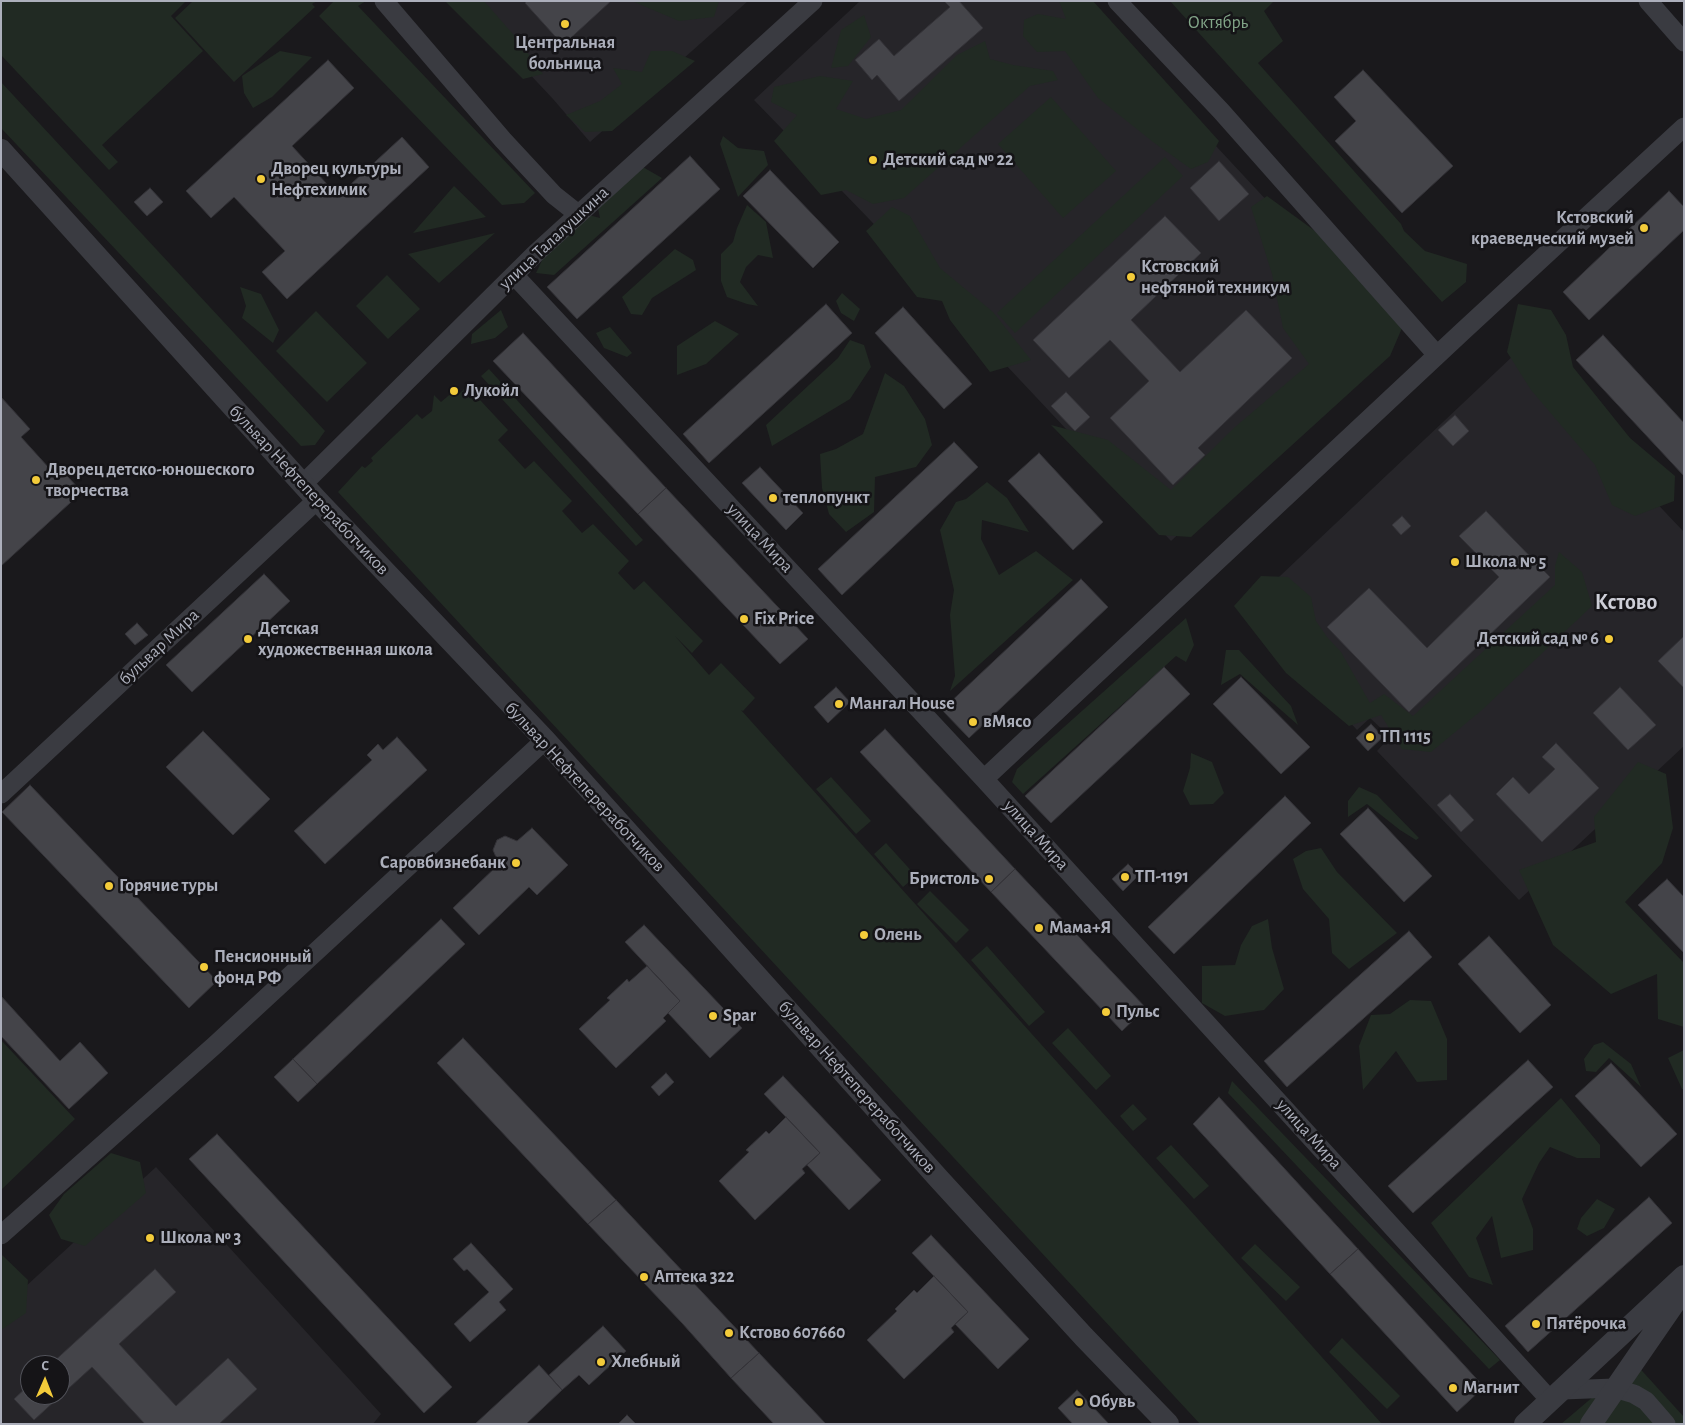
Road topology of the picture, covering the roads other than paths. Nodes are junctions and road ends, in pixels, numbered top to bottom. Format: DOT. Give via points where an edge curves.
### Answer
graph roads {
  1 [pos="384,1"];
  2 [pos="813,1"];
  3 [pos="1118,1"];
  4 [pos="1648,1"];
  5 [pos="1684,42"];
  6 [pos="1684,127"];
  7 [pos="1,150"];
  8 [pos="578,214"];
  9 [pos="514,275"];
  10 [pos="1437,354"];
  11 [pos="310,492"];
  12 [pos="545,740"];
  13 [pos="984,779"];
  14 [pos="1,794"];
  15 [pos="1,1235"];
  16 [pos="1684,1276"];
  17 [pos="1684,1289"];
  18 [pos="1614,1388"];
  19 [pos="1557,1395"];
  20 [pos="1168,1424"];
  21 [pos="1525,1424"];
  22 [pos="1591,1424"];
  23 [pos="1666,1424"];
  1 -- 8 [label="street" via="503,140 554,195"];
  2 -- 8 [label="street, улица Талалушкина"];
  3 -- 10 [label="street" via="1221,111"];
  4 -- 5 [label="street"];
  6 -- 10 [label="street"];
  7 -- 11 [label="street, бульвар Нефтепереработчиков"];
  8 -- 9 [label="street, улица Талалушкина"];
  9 -- 11 [label="street, улица Талалушкина"];
  9 -- 13 [label="street, улица Мира"];
  10 -- 13 [label="street"];
  11 -- 12 [label="street, бульвар Нефтепереработчиков"];
  11 -- 14 [label="street, бульвар Мира"];
  12 -- 15 [label="street" via="215,1044"];
  12 -- 20 [label="street, бульвар Нефтепереработчиков" via="939,1179"];
  13 -- 19 [label="street, улица Мира"];
  16 -- 19 [label="street"];
  17 -- 18 [label="street"];
  18 -- 19 [label="street"];
  18 -- 22 [label="street"];
  18 -- 23 [label="street" via="1646,1401"];
  19 -- 21 [label="street"];
}
